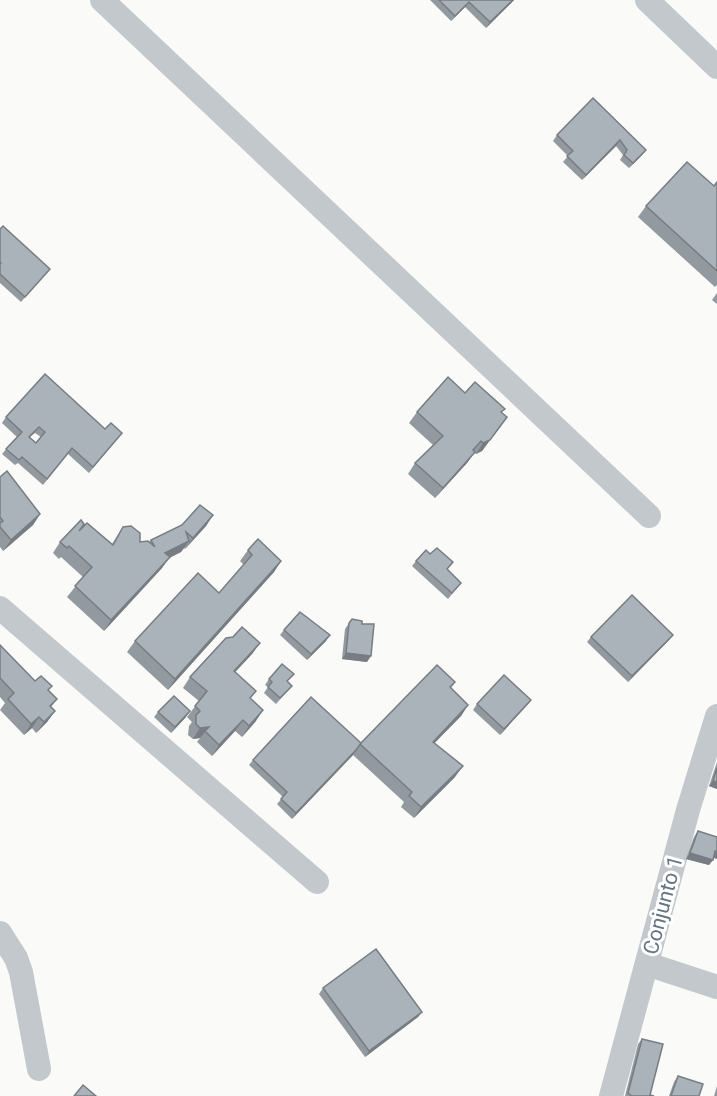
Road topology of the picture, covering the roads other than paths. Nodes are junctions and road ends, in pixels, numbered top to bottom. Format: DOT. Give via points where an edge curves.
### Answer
graph roads {
  1 [pos="102,0"];
  2 [pos="647,0"];
  3 [pos="717,67"];
  4 [pos="649,516"];
  5 [pos="0,608"];
  6 [pos="717,716"];
  7 [pos="317,882"];
  8 [pos="0,933"];
  9 [pos="647,964"];
  10 [pos="717,987"];
  11 [pos="39,1069"];
  12 [pos="611,1096"];
  1 -- 4 [label="street"];
  2 -- 3 [label="street"];
  5 -- 7 [label="street"];
  6 -- 9 [label="street, Conjunto 1"];
  8 -- 11 [label="street" via="21,972"];
  9 -- 10 [label="street"];
  9 -- 12 [label="street, Conjunto 1"];
}
